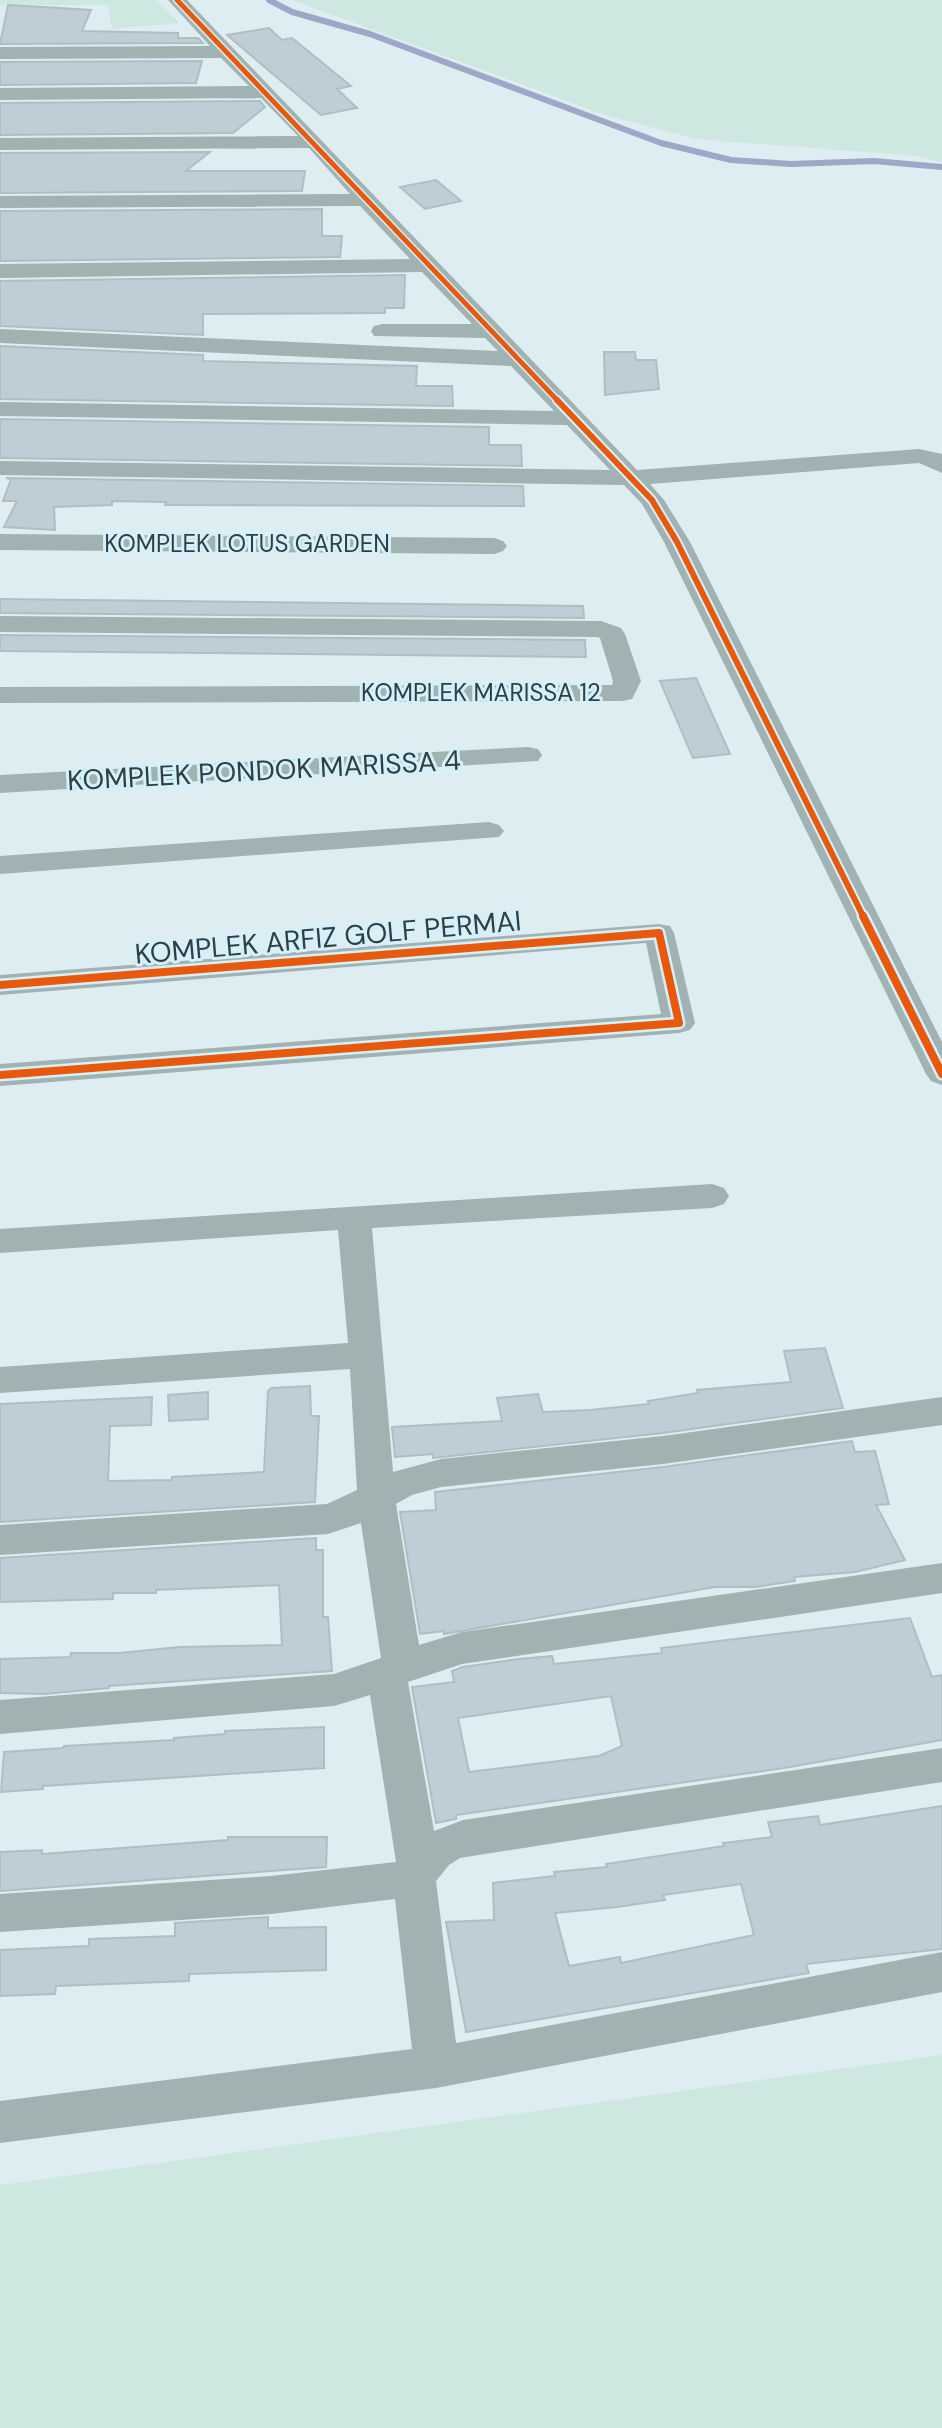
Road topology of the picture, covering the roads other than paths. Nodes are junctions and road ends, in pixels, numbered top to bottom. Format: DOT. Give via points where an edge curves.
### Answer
graph roads {
  1 [pos="177,0"];
  2 [pos="224,52"];
  3 [pos="0,53"];
  4 [pos="266,92"];
  5 [pos="0,94"];
  6 [pos="314,142"];
  7 [pos="0,144"];
  8 [pos="366,200"];
  9 [pos="0,202"];
  10 [pos="428,265"];
  11 [pos="0,271"];
  12 [pos="490,331"];
  13 [pos="0,334"];
  14 [pos="518,359"];
  15 [pos="0,409"];
  16 [pos="577,418"];
  17 [pos="942,466"];
  18 [pos="0,468"];
  19 [pos="633,478"];
  20 [pos="0,542"];
  21 [pos="494,546"];
  22 [pos="0,624"];
  23 [pos="0,695"];
  24 [pos="528,755"];
  25 [pos="0,784"];
  26 [pos="489,831"];
  27 [pos="0,865"];
  28 [pos="0,985"];
  29 [pos="942,1074"];
  30 [pos="0,1075"];
  31 [pos="712,1196"];
  32 [pos="354,1217"];
  33 [pos="0,1241"];
  34 [pos="367,1355"];
  35 [pos="0,1380"];
  36 [pos="942,1411"];
  37 [pos="376,1498"];
  38 [pos="0,1540"];
  39 [pos="942,1578"];
  40 [pos="394,1670"];
  41 [pos="0,1717"];
  42 [pos="942,1765"];
  43 [pos="417,1874"];
  44 [pos="0,1913"];
  45 [pos="942,1972"];
  46 [pos="436,2067"];
  47 [pos="0,2122"];
  1 -- 2 [label="street"];
  2 -- 3 [label="street"];
  2 -- 4 [label="street"];
  4 -- 5 [label="street"];
  4 -- 6 [label="street"];
  6 -- 7 [label="street"];
  6 -- 8 [label="street"];
  8 -- 9 [label="street"];
  8 -- 10 [label="street"];
  10 -- 11 [label="street"];
  10 -- 12 [label="street"];
  12 -- 13 [label="street"];
  12 -- 14 [label="street"];
  13 -- 14 [label="street"];
  14 -- 16 [label="street"];
  15 -- 16 [label="street"];
  16 -- 19 [label="street"];
  17 -- 19 [label="street" via="919,456"];
  18 -- 19 [label="street"];
  19 -- 29 [label="street" via="666,521"];
  20 -- 21 [label="street, KOMPLEK LOTUS GARDEN"];
  22 -- 23 [label="street, KOMPLEK MARISSA 12" via="601,629 612,634 627,681 622,693"];
  24 -- 25 [label="street, KOMPLEK PONDOK MARISSA 4"];
  26 -- 27 [label="street"];
  28 -- 30 [label="street, KOMPLEK ARFIZ GOLF PERMAI" via="659,933 679,1023"];
  31 -- 32 [label="street"];
  32 -- 33 [label="street"];
  32 -- 34 [label="street"];
  34 -- 35 [label="street"];
  34 -- 37 [label="street"];
  36 -- 37 [label="street" via="663,1450 441,1473 401,1484"];
  37 -- 38 [label="street" via="328,1519"];
  37 -- 40 [label="street"];
  39 -- 40 [label="street" via="462,1648"];
  40 -- 41 [label="street" via="334,1690"];
  40 -- 43 [label="street"];
  42 -- 43 [label="street" via="463,1838 438,1846"];
  43 -- 44 [label="street" via="271,1895"];
  43 -- 46 [label="street"];
  45 -- 46 [label="street"];
  46 -- 47 [label="street"];
}
